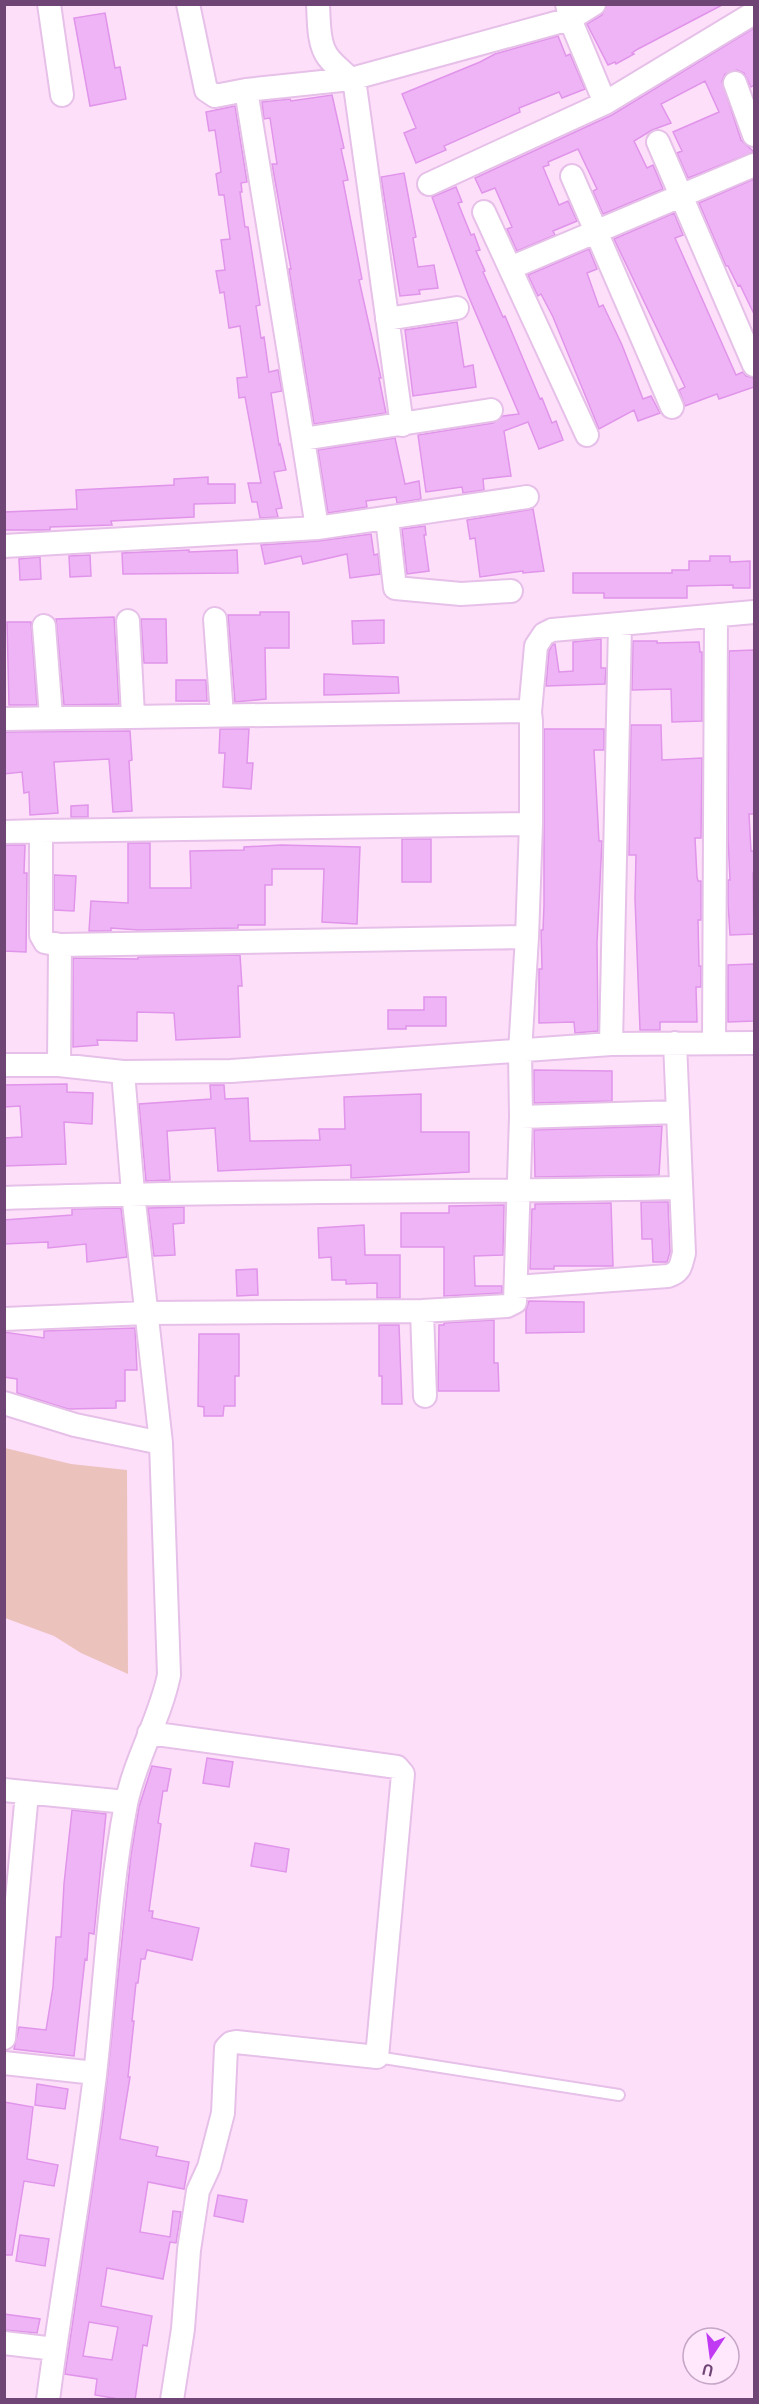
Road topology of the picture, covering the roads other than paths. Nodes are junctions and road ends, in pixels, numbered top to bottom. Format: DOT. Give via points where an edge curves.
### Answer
graph roads {
  1 [pos="49,4"];
  2 [pos="188,4"];
  3 [pos="318,4"];
  4 [pos="594,4"];
  5 [pos="569,12"];
  6 [pos="754,13"];
  7 [pos="351,79"];
  8 [pos="735,83"];
  9 [pos="246,90"];
  10 [pos="62,95"];
  11 [pos="605,103"];
  12 [pos="754,135"];
  13 [pos="658,142"];
  14 [pos="754,165"];
  15 [pos="572,176"];
  16 [pos="429,184"];
  17 [pos="681,196"];
  18 [pos="484,212"];
  19 [pos="597,231"];
  20 [pos="510,267"];
  21 [pos="458,308"];
  22 [pos="387,319"];
  23 [pos="754,366"];
  24 [pos="672,407"];
  25 [pos="491,410"];
  26 [pos="402,425"];
  27 [pos="587,435"];
  28 [pos="303,439"];
  29 [pos="526,497"];
  30 [pos="387,518"];
  31 [pos="317,528"];
  32 [pos="4,546"];
  33 [pos="511,591"];
  34 [pos="754,612"];
  35 [pos="716,616"];
  36 [pos="215,619"];
  37 [pos="128,621"];
  38 [pos="620,624"];
  39 [pos="44,626"];
  40 [pos="530,712"];
  41 [pos="222,715"];
  42 [pos="51,716"];
  43 [pos="133,716"];
  44 [pos="4,719"];
  45 [pos="531,824"];
  46 [pos="41,831"];
  47 [pos="4,832"];
  48 [pos="527,937"];
  49 [pos="60,945"];
  50 [pos="675,1043"];
  51 [pos="714,1043"];
  52 [pos="754,1043"];
  53 [pos="611,1044"];
  54 [pos="520,1052"];
  55 [pos="4,1065"];
  56 [pos="59,1065"];
  57 [pos="123,1072"];
  58 [pos="678,1112"];
  59 [pos="520,1117"];
  60 [pos="681,1188"];
  61 [pos="518,1192"];
  62 [pos="133,1193"];
  63 [pos="4,1198"];
  64 [pos="516,1287"];
  65 [pos="422,1311"];
  66 [pos="146,1313"];
  67 [pos="4,1319"];
  68 [pos="425,1396"];
  69 [pos="4,1403"];
  70 [pos="161,1446"];
  71 [pos="149,1733"];
  72 [pos="4,1790"];
  73 [pos="27,1792"];
  74 [pos="126,1802"];
  75 [pos="4,2038"];
  76 [pos="377,2057"];
  77 [pos="4,2062"];
  78 [pos="95,2073"];
  79 [pos="619,2095"];
  80 [pos="4,2343"];
  81 [pos="55,2349"];
  82 [pos="48,2400"];
  83 [pos="171,2400"];
  1 -- 10 [label="street"];
  2 -- 9 [label="street" via="206,90 215,96"];
  3 -- 7 [label="street" via="324,51"];
  4 -- 5 [label="street"];
  5 -- 7 [label="street"];
  5 -- 11 [label="street"];
  6 -- 11 [label="street"];
  7 -- 9 [label="street"];
  7 -- 22 [label="street"];
  8 -- 12 [label="street"];
  9 -- 28 [label="street"];
  11 -- 16 [label="street"];
  13 -- 17 [label="street"];
  14 -- 17 [label="street"];
  15 -- 19 [label="street"];
  17 -- 19 [label="street"];
  17 -- 23 [label="street"];
  18 -- 20 [label="street"];
  19 -- 20 [label="street"];
  19 -- 24 [label="street"];
  20 -- 27 [label="street"];
  21 -- 22 [label="street"];
  22 -- 26 [label="street"];
  25 -- 26 [label="street"];
  26 -- 28 [label="street"];
  28 -- 31 [label="street"];
  29 -- 30 [label="street"];
  30 -- 31 [label="street"];
  30 -- 33 [label="street" via="395,588 461,594"];
  31 -- 32 [label="street"];
  34 -- 35 [label="street"];
  35 -- 38 [label="street"];
  35 -- 51 [label="street"];
  36 -- 41 [label="street"];
  37 -- 43 [label="street"];
  38 -- 40 [label="street" via="544,634 536,646"];
  38 -- 53 [label="street"];
  39 -- 42 [label="street"];
  40 -- 41 [label="street"];
  40 -- 45 [label="street"];
  41 -- 43 [label="street"];
  42 -- 43 [label="street"];
  42 -- 44 [label="street"];
  45 -- 46 [label="street"];
  45 -- 48 [label="street"];
  46 -- 47 [label="street"];
  46 -- 49 [label="street" via="41,935 45,942"];
  48 -- 49 [label="street"];
  48 -- 54 [label="street"];
  49 -- 56 [label="street"];
  50 -- 51 [label="street"];
  50 -- 53 [label="street"];
  50 -- 58 [label="street"];
  51 -- 52 [label="street"];
  53 -- 54 [label="street"];
  54 -- 57 [label="street" via="231,1071"];
  54 -- 59 [label="street"];
  55 -- 56 [label="street"];
  56 -- 57 [label="street"];
  57 -- 62 [label="street"];
  58 -- 59 [label="street"];
  58 -- 60 [label="street"];
  59 -- 61 [label="street"];
  60 -- 61 [label="street"];
  60 -- 64 [label="street" via="684,1253 676,1274"];
  61 -- 62 [label="street"];
  61 -- 64 [label="street"];
  62 -- 63 [label="street"];
  62 -- 66 [label="street"];
  64 -- 65 [label="street" via="514,1302 507,1306"];
  65 -- 66 [label="street"];
  65 -- 68 [label="street"];
  66 -- 67 [label="street"];
  66 -- 70 [label="street"];
  69 -- 70 [label="street"];
  70 -- 71 [label="street" via="169,1675"];
  71 -- 74 [label="street"];
  71 -- 76 [label="street" via="401,1769"];
  72 -- 73 [label="street"];
  73 -- 74 [label="street"];
  73 -- 75 [label="street"];
  74 -- 78 [label="street" via="116,1862"];
  76 -- 79 [label="lane"];
  76 -- 83 [label="street" via="236,2042 226,2048 223,2113 198,2192"];
  77 -- 78 [label="street"];
  78 -- 81 [label="street"];
  80 -- 81 [label="street"];
  81 -- 82 [label="street"];
}
